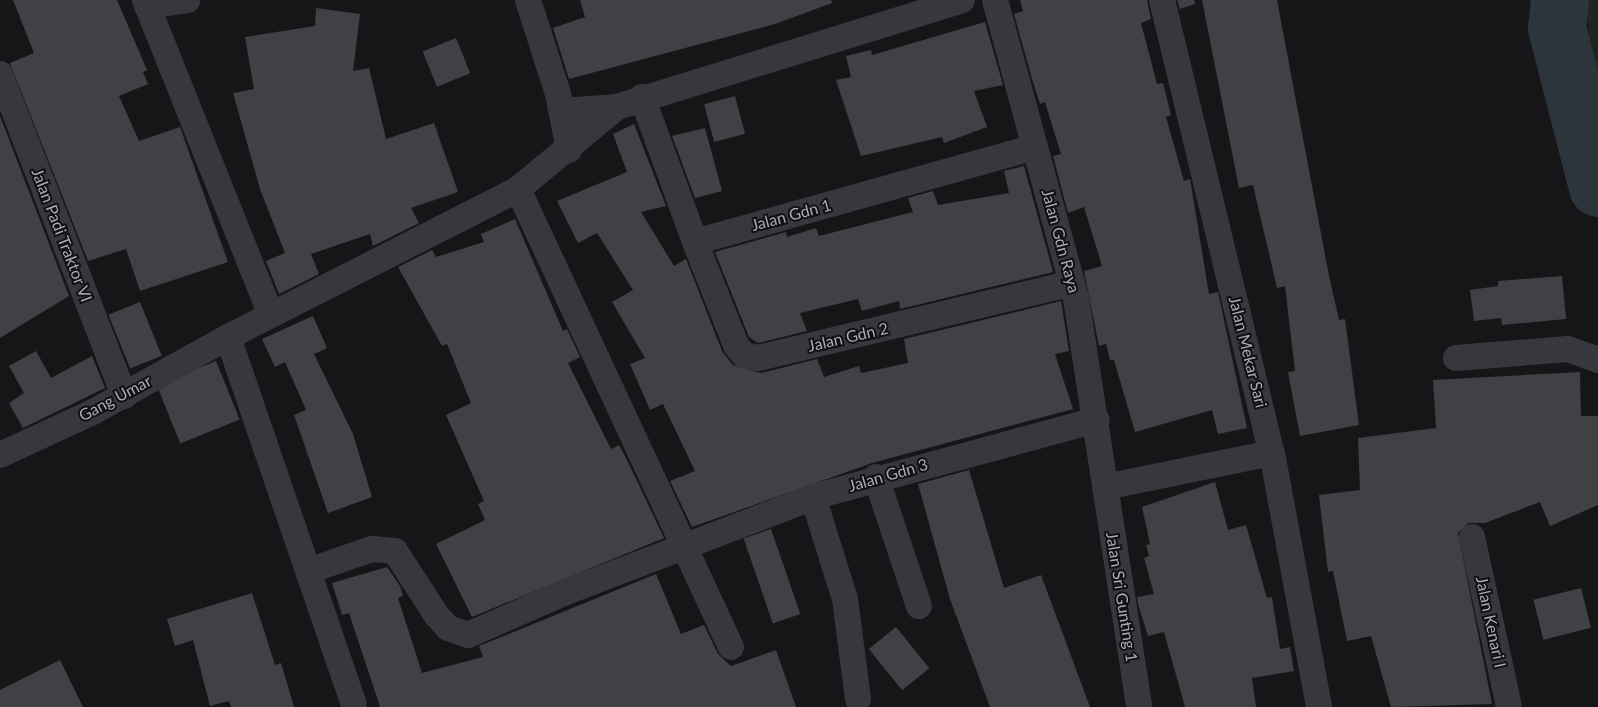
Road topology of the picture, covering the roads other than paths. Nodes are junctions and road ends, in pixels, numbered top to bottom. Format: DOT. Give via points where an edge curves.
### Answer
graph roads {
  1 [pos="188,0"];
  2 [pos="528,0"];
  3 [pos="962,0"];
  4 [pos="995,0"];
  5 [pos="1162,0"];
  6 [pos="146,3"];
  7 [pos="0,74"];
  8 [pos="642,97"];
  9 [pos="617,107"];
  10 [pos="562,112"];
  11 [pos="1035,148"];
  12 [pos="570,150"];
  13 [pos="518,189"];
  14 [pos="695,242"];
  15 [pos="1072,283"];
  16 [pos="271,316"];
  17 [pos="228,336"];
  18 [pos="1456,358"];
  19 [pos="1598,360"];
  20 [pos="124,396"];
  21 [pos="1097,420"];
  22 [pos="1272,453"];
  23 [pos="0,455"];
  24 [pos="876,478"];
  25 [pos="1105,487"];
  26 [pos="812,497"];
  27 [pos="1472,537"];
  28 [pos="686,549"];
  29 [pos="308,571"];
  30 [pos="919,606"];
  31 [pos="731,647"];
  32 [pos="858,699"];
  33 [pos="354,704"];
  34 [pos="1139,707"];
  35 [pos="1319,707"];
  36 [pos="1509,707"];
  1 -- 6 [label="street"];
  2 -- 10 [label="street"];
  3 -- 8 [label="street"];
  4 -- 11 [label="street, Jalan Gdn Raya"];
  5 -- 22 [label="street, Jalan Mekar Sari"];
  6 -- 16 [label="street"];
  7 -- 20 [label="street, Jalan Padi Traktor VI"];
  8 -- 9 [label="street"];
  8 -- 14 [label="street"];
  9 -- 10 [label="street"];
  9 -- 12 [label="street, Gang Umar"];
  10 -- 12 [label="street"];
  11 -- 14 [label="street, Jalan Gdn 1"];
  11 -- 15 [label="street, Jalan Gdn Raya"];
  12 -- 13 [label="street, Gang Umar"];
  13 -- 16 [label="street, Gang Umar"];
  13 -- 28 [label="street"];
  14 -- 15 [label="street, Jalan Gdn 2" via="736,345 744,355 758,358"];
  15 -- 21 [label="street, Jalan Gdn Raya"];
  16 -- 17 [label="street, Gang Umar"];
  17 -- 20 [label="street, Gang Umar"];
  17 -- 29 [label="street"];
  18 -- 19 [label="street" via="1568,348"];
  20 -- 23 [label="street, Gang Umar"];
  21 -- 24 [label="street, Jalan Gdn 3"];
  21 -- 25 [label="street, Jalan Gdn Raya"];
  22 -- 25 [label="street"];
  22 -- 35 [label="street, Jalan Mekar Sari"];
  24 -- 26 [label="street, Jalan Gdn 3"];
  24 -- 30 [label="street"];
  25 -- 34 [label="street, Jalan Sri Gunting 1"];
  26 -- 28 [label="street, Jalan Gdn 3"];
  26 -- 32 [label="street" via="845,599"];
  27 -- 36 [label="street, Jalan Kenari I"];
  28 -- 29 [label="street, Jalan Gdn 3" via="566,592 468,635 448,628 437,616 395,551 372,549"];
  28 -- 31 [label="street"];
  29 -- 33 [label="street"];
}
